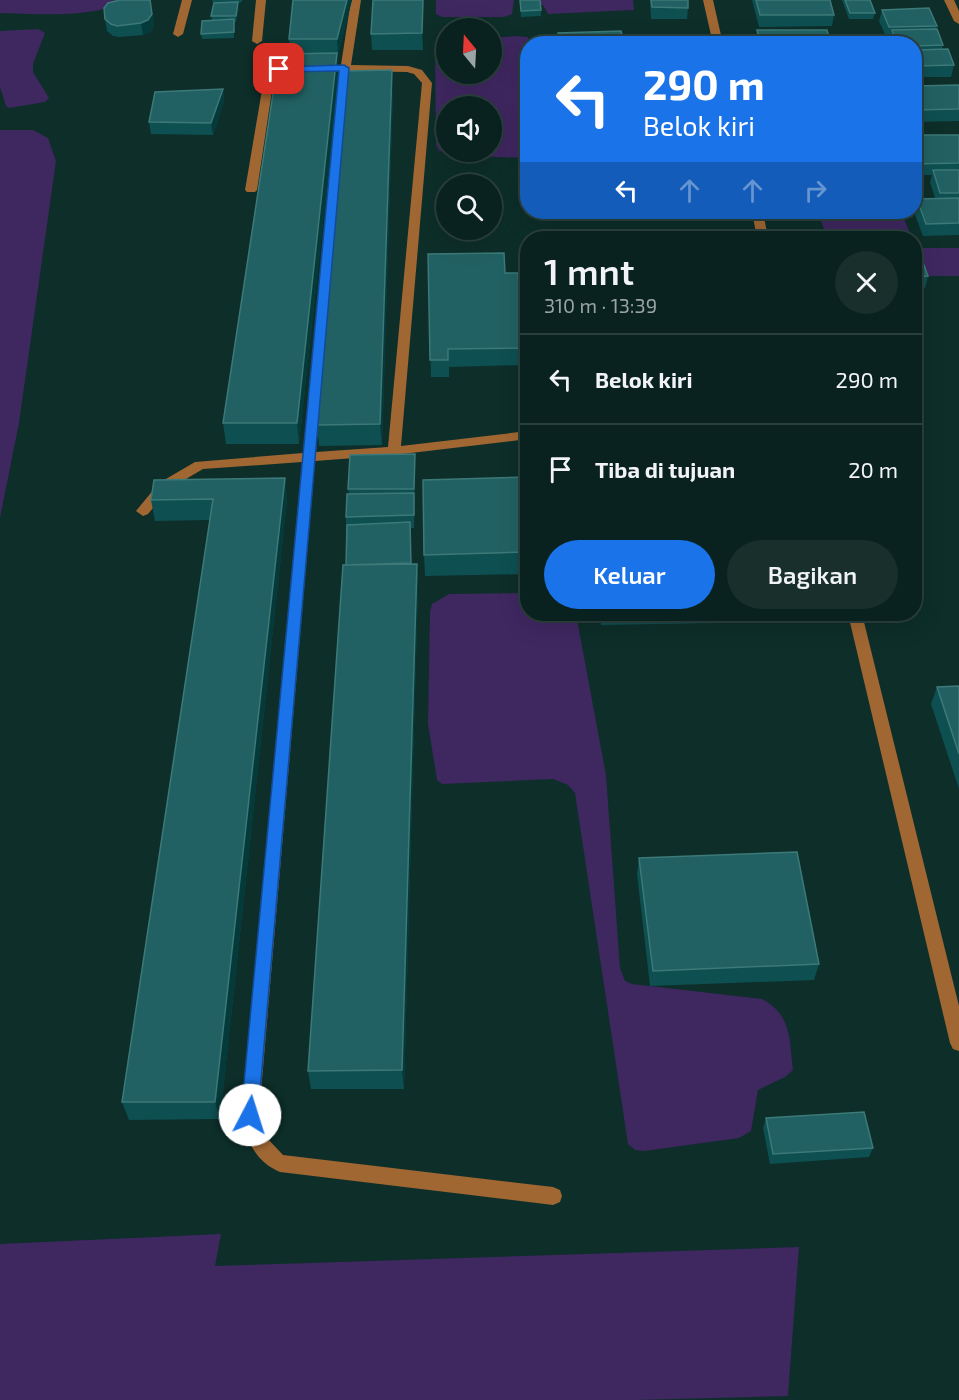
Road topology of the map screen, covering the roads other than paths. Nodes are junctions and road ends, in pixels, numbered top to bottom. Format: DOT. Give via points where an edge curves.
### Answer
graph roads {
  1 [pos="187,0"];
  2 [pos="261,0"];
  3 [pos="356,0"];
  4 [pos="708,0"];
  5 [pos="949,0"];
  6 [pos="959,21"];
  7 [pos="178,34"];
  8 [pos="716,36"];
  9 [pos="257,41"];
  10 [pos="344,68"];
  11 [pos="341,103"];
  12 [pos="338,139"];
  13 [pos="251,190"];
  14 [pos="520,436"];
  15 [pos="394,451"];
  16 [pos="309,458"];
  17 [pos="143,511"];
  18 [pos="857,621"];
  19 [pos="959,1044"];
  20 [pos="553,1196"];
  1 -- 7 [label="street"];
  2 -- 9 [label="street"];
  3 -- 10 [label="street"];
  4 -- 8 [label="street"];
  5 -- 6 [label="street"];
  10 -- 11 [label="street"];
  10 -- 13 [label="street" via="279,69 272,74"];
  10 -- 15 [label="street" via="408,69 418,72 427,83"];
  12 -- 16 [label="street"];
  14 -- 15 [label="street"];
  15 -- 16 [label="street"];
  16 -- 17 [label="street" via="200,465 164,486"];
  16 -- 20 [label="street" via="250,1115 253,1136 265,1154 280,1163"];
  18 -- 19 [label="street"];
}
